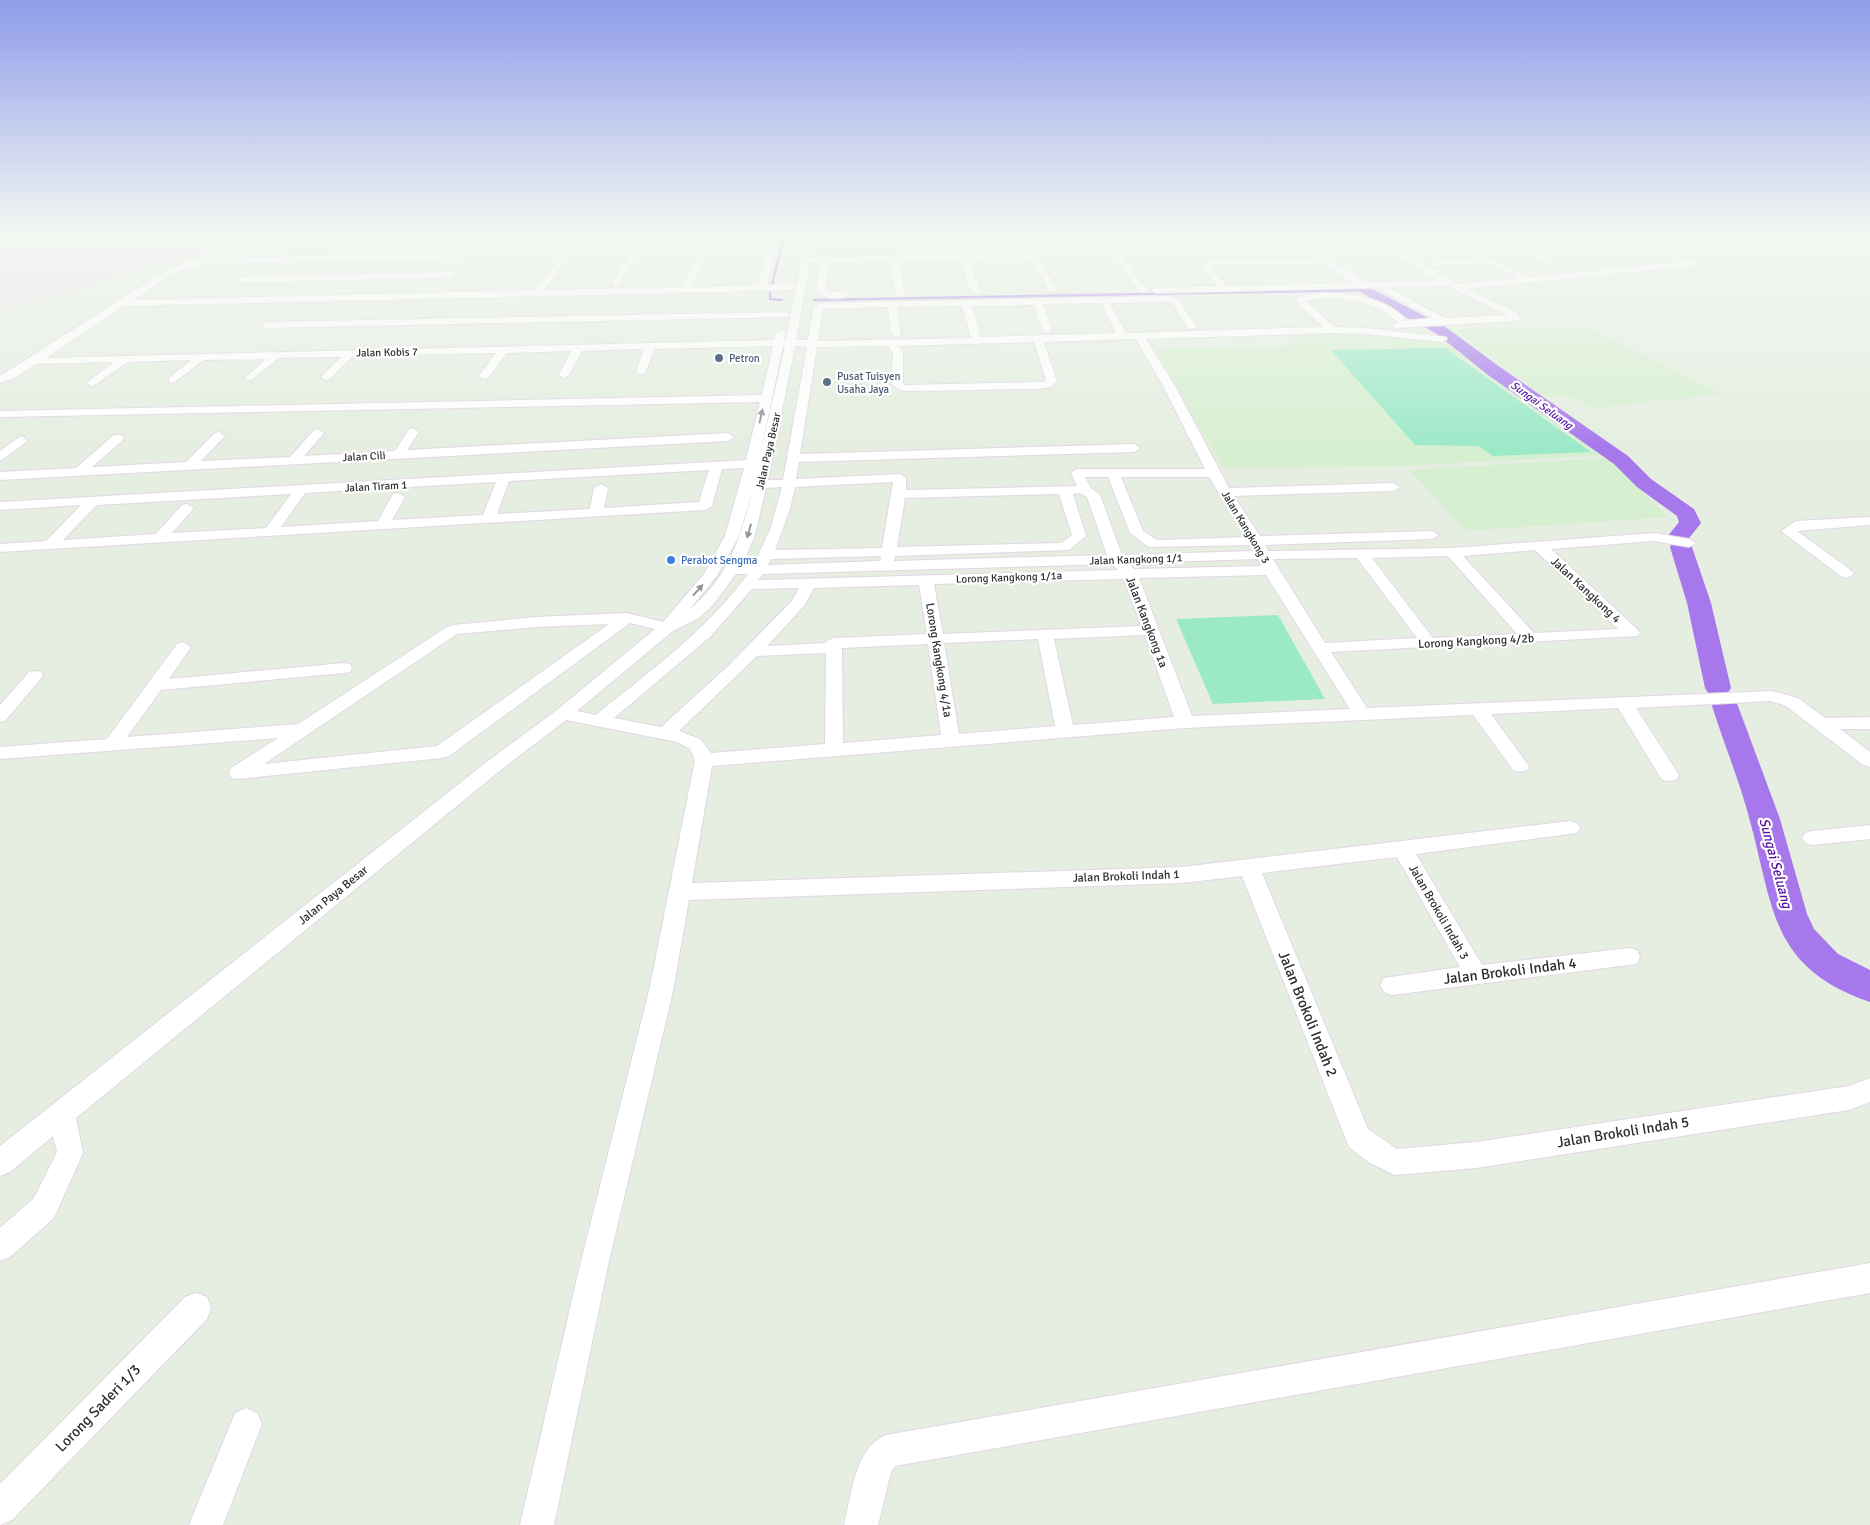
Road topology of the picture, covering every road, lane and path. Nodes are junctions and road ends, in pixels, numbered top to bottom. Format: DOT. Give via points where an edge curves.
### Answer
graph roads {
  1 [pos="117,306"];
  2 [pos="618,306"];
  3 [pos="787,306"];
  4 [pos="798,306"];
  5 [pos="819,306"];
  6 [pos="897,306"];
  7 [pos="974,306"];
  8 [pos="1039,306"];
  9 [pos="1107,306"];
  10 [pos="1177,306"];
  11 [pos="1307,306"];
  12 [pos="1379,306"];
  13 [pos="1415,306"];
  14 [pos="1496,306"];
  15 [pos="1400,319"];
  16 [pos="1440,321"];
  17 [pos="266,325"];
  18 [pos="1293,326"];
  19 [pos="1330,328"];
  20 [pos="1047,330"];
  21 [pos="1119,331"];
  22 [pos="975,336"];
  23 [pos="1140,337"];
  24 [pos="1442,339"];
  25 [pos="1039,341"];
  26 [pos="894,342"];
  27 [pos="813,344"];
  28 [pos="841,344"];
  29 [pos="750,345"];
  30 [pos="778,345"];
  31 [pos="791,345"];
  32 [pos="650,347"];
  33 [pos="578,348"];
  34 [pos="504,349"];
  35 [pos="351,353"];
  36 [pos="276,355"];
  37 [pos="203,356"];
  38 [pos="126,358"];
  39 [pos="34,361"];
  40 [pos="641,372"];
  41 [pos="564,375"];
  42 [pos="484,376"];
  43 [pos="250,378"];
  44 [pos="326,378"];
  45 [pos="0,380"];
  46 [pos="173,380"];
  47 [pos="93,382"];
  48 [pos="766,398"];
  49 [pos="0,414"];
  50 [pos="730,422"];
  51 [pos="414,432"];
  52 [pos="318,433"];
  53 [pos="219,436"];
  54 [pos="118,438"];
  55 [pos="21,440"];
  56 [pos="1134,448"];
  57 [pos="399,454"];
  58 [pos="724,454"];
  59 [pos="0,457"];
  60 [pos="794,458"];
  61 [pos="295,460"];
  62 [pos="766,463"];
  63 [pos="751,464"];
  64 [pos="190,465"];
  65 [pos="80,471"];
  66 [pos="1213,473"];
  67 [pos="1113,474"];
  68 [pos="0,476"];
  69 [pos="504,478"];
  70 [pos="790,482"];
  71 [pos="754,485"];
  72 [pos="1393,487"];
  73 [pos="601,488"];
  74 [pos="300,490"];
  75 [pos="1065,490"];
  76 [pos="1085,490"];
  77 [pos="1226,492"];
  78 [pos="899,494"];
  79 [pos="398,497"];
  80 [pos="94,501"];
  81 [pos="0,506"];
  82 [pos="187,508"];
  83 [pos="596,513"];
  84 [pos="488,520"];
  85 [pos="1870,521"];
  86 [pos="382,526"];
  87 [pos="270,532"];
  88 [pos="1432,535"];
  89 [pos="161,538"];
  90 [pos="1256,541"];
  91 [pos="1689,543"];
  92 [pos="50,545"];
  93 [pos="1540,547"];
  94 [pos="0,548"];
  95 [pos="1452,552"];
  96 [pos="1361,553"];
  97 [pos="1263,555"];
  98 [pos="888,558"];
  99 [pos="1116,559"];
  100 [pos="762,562"];
  101 [pos="732,570"];
  102 [pos="1271,570"];
  103 [pos="1130,574"];
  104 [pos="1847,574"];
  105 [pos="926,579"];
  106 [pos="810,583"];
  107 [pos="747,585"];
  108 [pos="627,618"];
  109 [pos="667,628"];
  110 [pos="1151,630"];
  111 [pos="1632,633"];
  112 [pos="1045,634"];
  113 [pos="935,638"];
  114 [pos="1530,638"];
  115 [pos="1428,643"];
  116 [pos="834,645"];
  117 [pos="183,647"];
  118 [pos="1320,648"];
  119 [pos="752,651"];
  120 [pos="344,668"];
  121 [pos="35,676"];
  122 [pos="156,685"];
  123 [pos="1624,703"];
  124 [pos="1478,709"];
  125 [pos="1361,713"];
  126 [pos="563,714"];
  127 [pos="0,716"];
  128 [pos="598,722"];
  129 [pos="1185,722"];
  130 [pos="1870,723"];
  131 [pos="1822,724"];
  132 [pos="303,730"];
  133 [pos="1065,731"];
  134 [pos="664,734"];
  135 [pos="951,740"];
  136 [pos="113,744"];
  137 [pos="834,750"];
  138 [pos="0,753"];
  139 [pos="704,760"];
  140 [pos="1870,761"];
  141 [pos="1520,766"];
  142 [pos="1669,774"];
  143 [pos="1570,828"];
  144 [pos="1870,832"];
  145 [pos="1812,838"];
  146 [pos="1402,848"];
  147 [pos="1249,867"];
  148 [pos="680,892"];
  149 [pos="1629,957"];
  150 [pos="1476,975"];
  151 [pos="1392,985"];
  152 [pos="1870,1090"];
  153 [pos="62,1113"];
  154 [pos="1377,1154"];
  155 [pos="0,1162"];
  156 [pos="0,1247"];
  157 [pos="1870,1278"];
  158 [pos="196,1308"];
  159 [pos="246,1424"];
  160 [pos="0,1508"];
  161 [pos="206,1525"];
  162 [pos="537,1525"];
  163 [pos="861,1525"];
  1 -- 39 [label="street"];
  2 -- 17 [label="street"];
  3 -- 30 [label="street, Jalan Paya Besar"];
  4 -- 31 [label="street, Jalan Paya Besar"];
  5 -- 27 [label="street"];
  6 -- 26 [label="street"];
  7 -- 22 [label="street"];
  8 -- 20 [label="street"];
  9 -- 21 [label="street"];
  10 -- 21 [label="street" via="1192,326"];
  11 -- 19 [label="street"];
  12 -- 15 [label="street"];
  13 -- 16 [label="street"];
  14 -- 16 [label="street" via="1516,318"];
  16 -- 19 [label="street"];
  18 -- 19 [label="street"];
  19 -- 23 [label="street"];
  19 -- 24 [label="street"];
  20 -- 21 [label="street"];
  20 -- 22 [label="street"];
  21 -- 23 [label="street"];
  21 -- 25 [label="street"];
  22 -- 25 [label="street"];
  22 -- 26 [label="street"];
  23 -- 25 [label="street"];
  23 -- 66 [label="street, Jalan Kangkong 3"];
  25 -- 26 [label="street"];
  25 -- 26 [label="street" via="1052,380 1047,385 902,388 897,384 898,354"];
  26 -- 27 [label="street"];
  26 -- 27 [label="street"];
  26 -- 28 [label="street"];
  27 -- 28 [label="street"];
  27 -- 31 [label="street"];
  27 -- 60 [label="street"];
  29 -- 30 [label="street, Jalan Kobis 7"];
  29 -- 32 [label="street, Jalan Kobis 7"];
  30 -- 31 [label="street"];
  30 -- 48 [label="street, Jalan Paya Besar"];
  31 -- 62 [label="street, Jalan Paya Besar"];
  32 -- 33 [label="street, Jalan Kobis 7"];
  32 -- 40 [label="street"];
  33 -- 34 [label="street, Jalan Kobis 7"];
  33 -- 41 [label="street"];
  34 -- 35 [label="street, Jalan Kobis 7"];
  34 -- 42 [label="street"];
  35 -- 36 [label="street, Jalan Kobis 7"];
  35 -- 44 [label="street"];
  36 -- 37 [label="street, Jalan Kobis 7"];
  36 -- 43 [label="street"];
  37 -- 38 [label="street, Jalan Kobis 7"];
  37 -- 46 [label="street"];
  38 -- 39 [label="street, Jalan Kobis 7"];
  38 -- 47 [label="street"];
  39 -- 45 [label="street"];
  48 -- 49 [label="street"];
  63 -- 48 [label="street, Jalan Paya Besar, one-way"];
  50 -- 58 [label="street"];
  51 -- 57 [label="street"];
  52 -- 61 [label="street"];
  53 -- 64 [label="street"];
  54 -- 65 [label="street"];
  55 -- 59 [label="street"];
  56 -- 60 [label="street"];
  57 -- 58 [label="street, Jalan Cili"];
  57 -- 61 [label="street, Jalan Cili"];
  58 -- 63 [label="street, Jalan Tiram 1"];
  58 -- 69 [label="street, Jalan Tiram 1"];
  58 -- 83 [label="street" via="705,506"];
  60 -- 70 [label="street"];
  61 -- 64 [label="street, Jalan Cili"];
  62 -- 63 [label="street"];
  62 -- 71 [label="street, Jalan Paya Besar"];
  63 -- 71 [label="street, Jalan Paya Besar"];
  64 -- 65 [label="street, Jalan Cili"];
  65 -- 68 [label="street, Jalan Cili"];
  66 -- 67 [label="street"];
  66 -- 77 [label="street, Jalan Kangkong 3"];
  67 -- 76 [label="street, Jalan Kangkong 1a" via="1077,473"];
  67 -- 90 [label="street" via="1137,533 1154,544"];
  69 -- 74 [label="street, Jalan Tiram 1"];
  69 -- 84 [label="street"];
  70 -- 71 [label="street"];
  70 -- 78 [label="street" via="900,478"];
  70 -- 100 [label="street" via="780,522"];
  71 -- 101 [label="street, Jalan Paya Besar, one-way" via="748,535"];
  109 -- 71 [label="street, Jalan Paya Besar, one-way" via="710,576 725,552"];
  72 -- 77 [label="street"];
  73 -- 83 [label="street"];
  74 -- 80 [label="street, Jalan Tiram 1"];
  74 -- 87 [label="street"];
  75 -- 76 [label="street"];
  75 -- 78 [label="street"];
  75 -- 98 [label="street" via="1079,536 1064,547"];
  76 -- 99 [label="street, Jalan Kangkong 1a" via="1093,495"];
  77 -- 90 [label="street, Jalan Kangkong 3"];
  78 -- 98 [label="street"];
  79 -- 86 [label="street"];
  80 -- 81 [label="street, Jalan Tiram 1"];
  80 -- 92 [label="street"];
  82 -- 89 [label="street"];
  83 -- 84 [label="street"];
  84 -- 86 [label="street"];
  85 -- 104 [label="street" via="1796,525 1788,531"];
  86 -- 87 [label="street"];
  87 -- 89 [label="street"];
  88 -- 90 [label="street"];
  89 -- 92 [label="street"];
  90 -- 97 [label="street, Jalan Kangkong 3"];
  91 -- 93 [label="street, Jalan Kangkong 1/1" via="1654,537"];
  92 -- 94 [label="street"];
  93 -- 95 [label="street, Jalan Kangkong 1/1"];
  93 -- 111 [label="street, Jalan Kangkong 4"];
  95 -- 96 [label="street, Jalan Kangkong 1/1"];
  95 -- 114 [label="street"];
  96 -- 97 [label="street, Jalan Kangkong 1/1"];
  96 -- 115 [label="street"];
  97 -- 99 [label="street, Jalan Kangkong 1/1"];
  97 -- 102 [label="street, Jalan Kangkong 3"];
  98 -- 99 [label="street, Jalan Kangkong 1/1"];
  98 -- 100 [label="street, Jalan Kangkong 1/1"];
  99 -- 103 [label="street, Jalan Kangkong 1a"];
  100 -- 101 [label="street, Jalan Kangkong 1/1"];
  100 -- 107 [label="street"];
  101 -- 109 [label="street, Jalan Paya Besar" via="693,616"];
  102 -- 103 [label="street, Lorong Kangkong 1/1a"];
  102 -- 118 [label="street, Jalan Kangkong 3"];
  103 -- 105 [label="street, Lorong Kangkong 1/1a"];
  103 -- 110 [label="street, Jalan Kangkong 1a"];
  105 -- 106 [label="street, Lorong Kangkong 1/1a"];
  105 -- 113 [label="street, Lorong Kangkong 4/1a"];
  106 -- 107 [label="street, Lorong Kangkong 1/1a"];
  106 -- 119 [label="street" via="799,603"];
  107 -- 128 [label="street" via="713,624"];
  108 -- 109 [label="street"];
  108 -- 132 [label="street" via="452,630"];
  108 -- 132 [label="street" via="442,752 238,773"];
  109 -- 126 [label="street, Jalan Paya Besar"];
  110 -- 112 [label="street"];
  110 -- 129 [label="street, Jalan Kangkong 1a"];
  111 -- 114 [label="street, Lorong Kangkong 4/2b"];
  112 -- 113 [label="street"];
  112 -- 133 [label="street"];
  113 -- 116 [label="street"];
  113 -- 135 [label="street, Lorong Kangkong 4/1a"];
  114 -- 115 [label="street, Lorong Kangkong 4/2b"];
  115 -- 118 [label="street, Lorong Kangkong 4/2b"];
  116 -- 119 [label="street"];
  116 -- 137 [label="street"];
  117 -- 122 [label="street"];
  118 -- 125 [label="street, Jalan Kangkong 3"];
  119 -- 134 [label="street"];
  120 -- 122 [label="street"];
  121 -- 127 [label="street"];
  122 -- 136 [label="street"];
  123 -- 124 [label="street"];
  123 -- 131 [label="street" via="1783,698"];
  123 -- 142 [label="street"];
  124 -- 125 [label="street"];
  124 -- 141 [label="street"];
  125 -- 129 [label="street"];
  126 -- 128 [label="street"];
  126 -- 153 [label="street, Jalan Paya Besar"];
  128 -- 134 [label="street"];
  129 -- 133 [label="street"];
  130 -- 131 [label="street"];
  131 -- 140 [label="street"];
  132 -- 136 [label="street"];
  133 -- 135 [label="street"];
  134 -- 139 [label="street" via="693,742 701,748"];
  135 -- 137 [label="street"];
  136 -- 138 [label="street"];
  137 -- 139 [label="street"];
  139 -- 148 [label="street"];
  143 -- 146 [label="street, Jalan Brokoli Indah 1"];
  144 -- 145 [label="street"];
  146 -- 147 [label="street, Jalan Brokoli Indah 1"];
  146 -- 150 [label="street, Jalan Brokoli Indah 3"];
  147 -- 148 [label="street, Jalan Brokoli Indah 1" via="1182,875"];
  147 -- 154 [label="street, Jalan Brokoli Indah 2" via="1358,1138"];
  148 -- 162 [label="street" via="661,992 595,1261"];
  149 -- 150 [label="street, Jalan Brokoli Indah 4"];
  150 -- 151 [label="street, Jalan Brokoli Indah 4"];
  152 -- 154 [label="street, Jalan Brokoli Indah 5" via="1849,1098 1476,1155 1394,1162"];
  153 -- 155 [label="street, Jalan Paya Besar"];
  153 -- 156 [label="street" via="70,1153 44,1208"];
  157 -- 163 [label="street" via="886,1451 876,1464"];
  158 -- 160 [label="street, Lorong Saderi 1/3"];
  159 -- 161 [label="street"];
}
